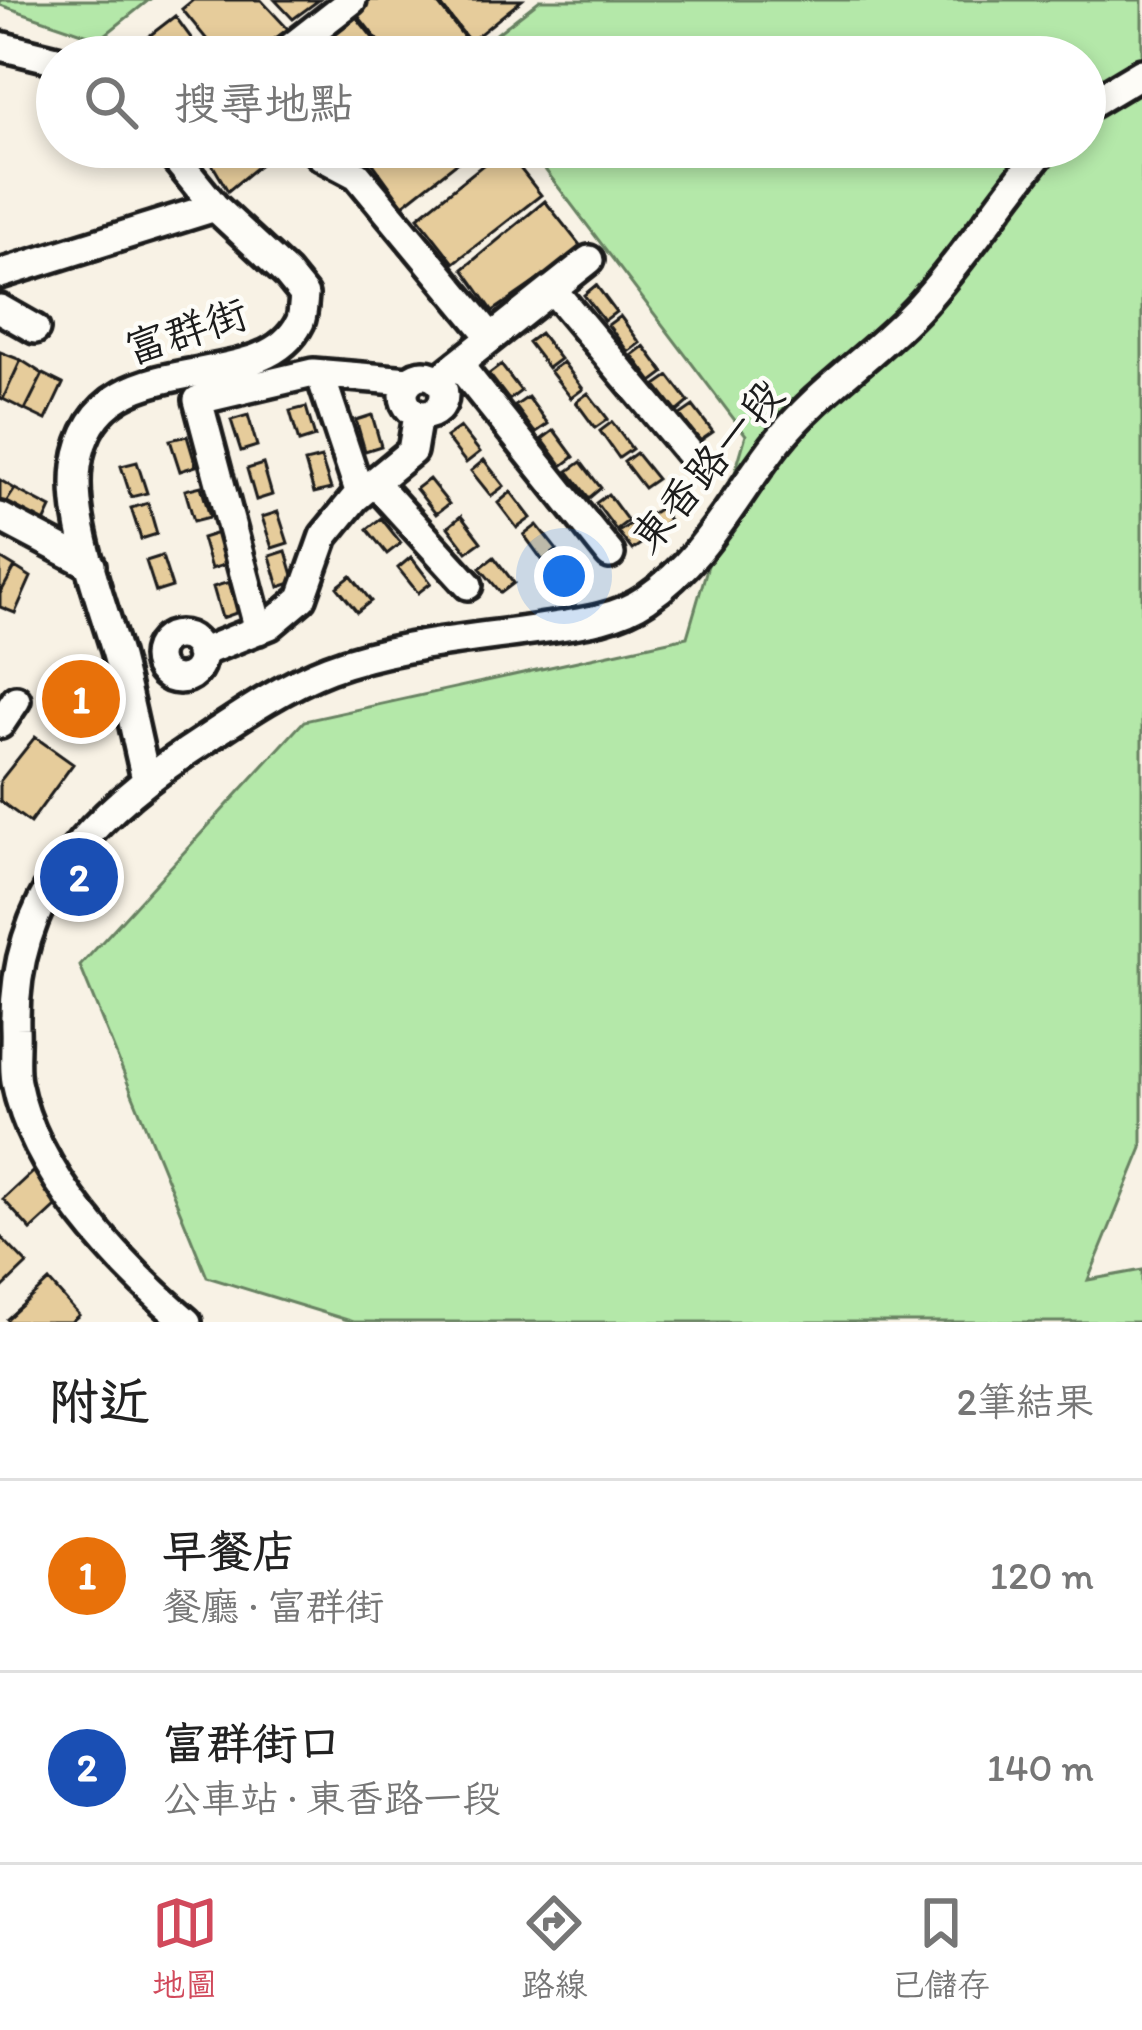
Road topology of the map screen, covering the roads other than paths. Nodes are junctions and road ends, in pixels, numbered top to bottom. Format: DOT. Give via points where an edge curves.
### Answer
graph roads {
  1 [pos="352,0"];
  2 [pos="306,36"];
  3 [pos="0,46"];
  4 [pos="36,55"];
  5 [pos="1142,73"];
  6 [pos="1106,94"];
  7 [pos="183,168"];
  8 [pos="344,168"];
  9 [pos="1029,168"];
  10 [pos="215,206"];
  11 [pos="590,260"];
  12 [pos="0,274"];
  13 [pos="552,289"];
  14 [pos="0,309"];
  15 [pos="35,329"];
  16 [pos="491,337"];
  17 [pos="448,372"];
  18 [pos="320,374"];
  19 [pos="409,382"];
  20 [pos="418,415"];
  21 [pos="697,462"];
  22 [pos="367,488"];
  23 [pos="0,517"];
  24 [pos="610,554"];
  25 [pos="91,565"];
  26 [pos="468,585"];
  27 [pos="259,630"];
  28 [pos="122,675"];
  29 [pos="16,700"];
  30 [pos="0,724"];
  31 [pos="146,779"];
  32 [pos="5,1077"];
  33 [pos="187,1322"];
  1 -- 2 [label="street"];
  3 -- 4 [label="street"];
  5 -- 6 [label="street"];
  7 -- 10 [label="street, 富群街"];
  8 -- 16 [label="street"];
  9 -- 31 [label="street, 東香路一段" via="920,307 826,389 778,440 708,544 640,603 592,621 406,649 327,670"];
  10 -- 12 [label="street"];
  10 -- 25 [label="street, 富群街" via="304,295 301,321 258,359 127,390 96,419 82,442 76,488"];
  11 -- 13 [label="street"];
  13 -- 16 [label="street"];
  13 -- 21 [label="street"];
  14 -- 15 [label="street"];
  16 -- 17 [label="street"];
  17 -- 19 [label="street"];
  17 -- 20 [label="street" via="440,409"];
  17 -- 24 [label="street"];
  18 -- 19 [label="street"];
  18 -- 22 [label="street"];
  18 -- 27 [label="street" via="198,400"];
  19 -- 20 [label="street" via="404,396"];
  20 -- 22 [label="street" via="412,451"];
  22 -- 26 [label="street"];
  22 -- 27 [label="street" via="324,536 302,598"];
  23 -- 25 [label="street"];
  25 -- 28 [label="street, 富群街"];
  27 -- 28 [label="street" via="200,653 188,678 167,676 158,665"];
  28 -- 31 [label="street, 富群街"];
  29 -- 30 [label="street"];
  31 -- 32 [label="street, 東香路一段" via="62,864 35,913 18,970"];
  32 -- 33 [label="street, 東香路一段" via="44,1156 100,1237"];
}
